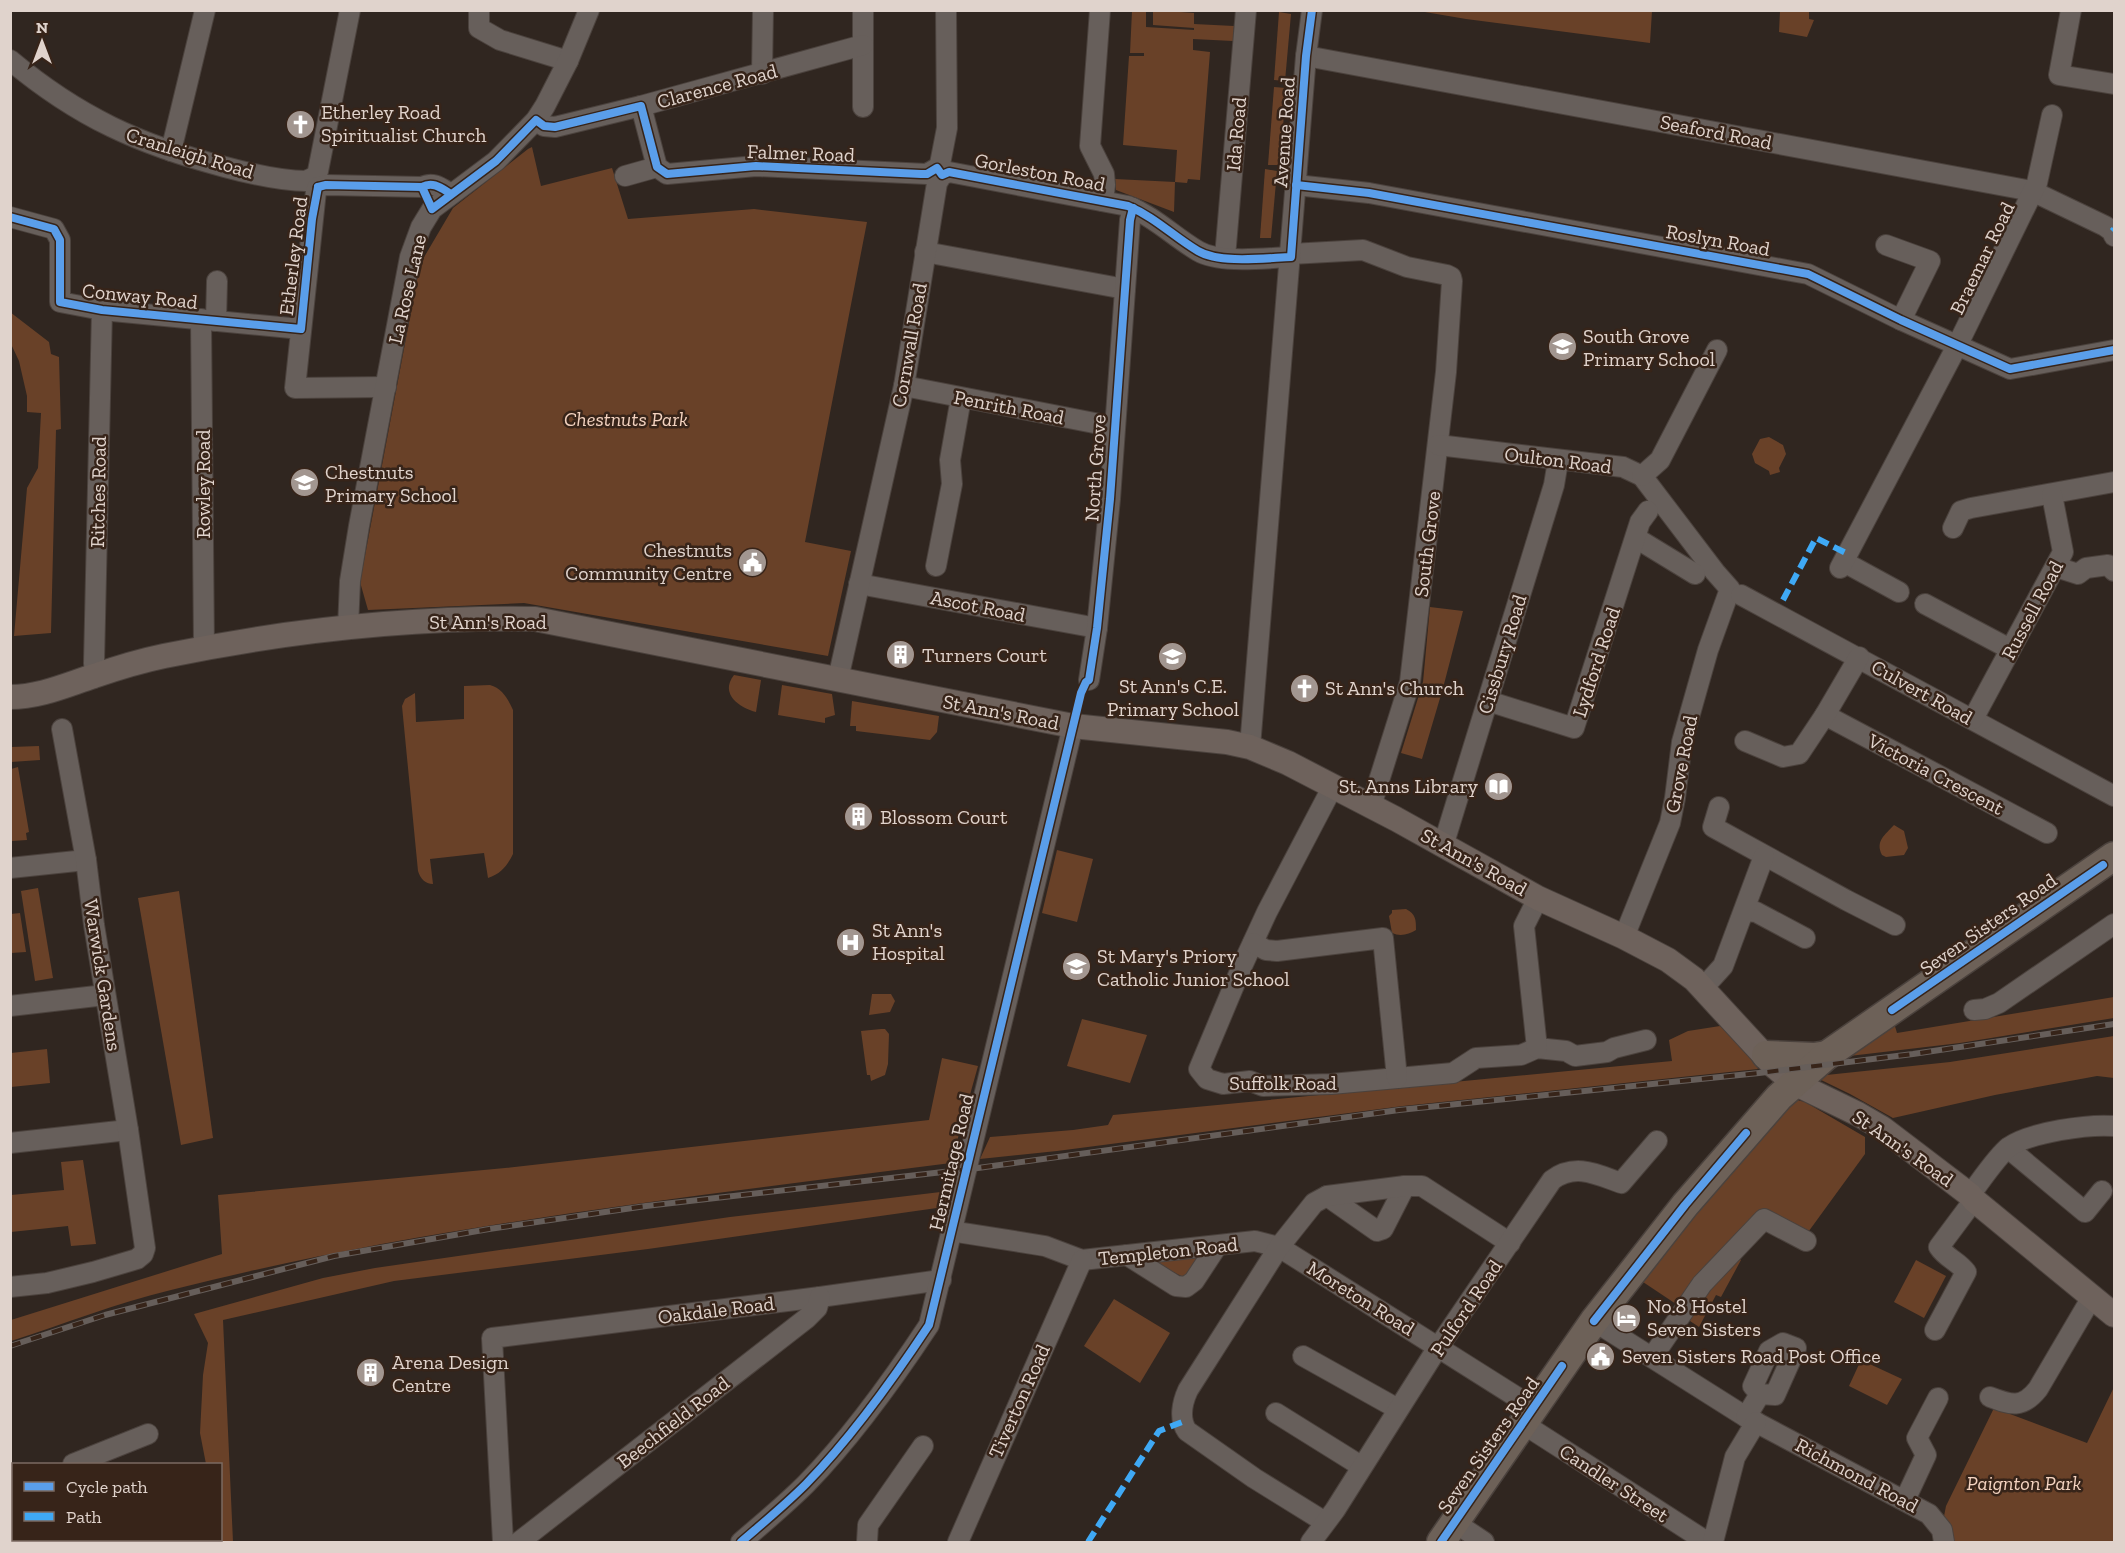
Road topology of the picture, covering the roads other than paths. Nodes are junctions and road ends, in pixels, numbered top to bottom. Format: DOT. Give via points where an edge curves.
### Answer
graph roads {
  1 [pos="205,10"];
  2 [pos="350,10"];
  3 [pos="479,10"];
  4 [pos="590,10"];
  5 [pos="763,10"];
  6 [pos="863,10"];
  7 [pos="946,10"];
  8 [pos="1100,10"];
  9 [pos="1246,10"];
  10 [pos="1312,10"];
  11 [pos="2071,10"];
  12 [pos="863,45"];
  13 [pos="1306,56"];
  14 [pos="10,60"];
  15 [pos="568,61"];
  16 [pos="762,74"];
  17 [pos="2115,84"];
  18 [pos="641,106"];
  19 [pos="863,107"];
  20 [pos="2052,115"];
  21 [pos="536,120"];
  22 [pos="171,151"];
  23 [pos="657,167"];
  24 [pos="939,172"];
  25 [pos="626,176"];
  26 [pos="315,184"];
  27 [pos="1296,185"];
  28 [pos="422,187"];
  29 [pos="2032,192"];
  30 [pos="451,194"];
  31 [pos="1103,201"];
  32 [pos="1133,208"];
  33 [pos="432,210"];
  34 [pos="10,217"];
  35 [pos="2115,236"];
  36 [pos="1886,245"];
  37 [pos="925,252"];
  38 [pos="1291,256"];
  39 [pos="1225,257"];
  40 [pos="1451,277"];
  41 [pos="217,281"];
  42 [pos="1125,290"];
  43 [pos="102,310"];
  44 [pos="208,320"];
  45 [pos="1901,320"];
  46 [pos="301,329"];
  47 [pos="1957,346"];
  48 [pos="1717,350"];
  49 [pos="2115,350"];
  50 [pos="904,386"];
  51 [pos="386,387"];
  52 [pos="961,398"];
  53 [pos="1115,427"];
  54 [pos="1439,436"];
  55 [pos="1558,461"];
  56 [pos="1642,476"];
  57 [pos="2115,482"];
  58 [pos="2052,495"];
  59 [pos="1648,511"];
  60 [pos="1953,528"];
  61 [pos="1636,538"];
  62 [pos="936,566"];
  63 [pos="2056,567"];
  64 [pos="2115,572"];
  65 [pos="1695,574"];
  66 [pos="859,584"];
  67 [pos="1736,592"];
  68 [pos="1899,592"];
  69 [pos="1925,604"];
  70 [pos="348,628"];
  71 [pos="1097,628"];
  72 [pos="204,649"];
  73 [pos="2010,649"];
  74 [pos="1859,657"];
  75 [pos="96,675"];
  76 [pos="838,679"];
  77 [pos="1089,680"];
  78 [pos="10,697"];
  79 [pos="1488,701"];
  80 [pos="1825,715"];
  81 [pos="1973,719"];
  82 [pos="1073,726"];
  83 [pos="62,729"];
  84 [pos="1745,741"];
  85 [pos="1250,747"];
  86 [pos="1334,786"];
  87 [pos="2115,796"];
  88 [pos="1371,806"];
  89 [pos="1719,807"];
  90 [pos="2047,833"];
  91 [pos="1443,846"];
  92 [pos="1764,856"];
  93 [pos="2115,856"];
  94 [pos="86,860"];
  95 [pos="10,868"];
  96 [pos="1538,898"];
  97 [pos="1744,911"];
  98 [pos="2115,924"];
  99 [pos="1895,925"];
  100 [pos="1624,937"];
  101 [pos="1805,938"];
  102 [pos="1253,943"];
  103 [pos="1703,988"];
  104 [pos="105,995"];
  105 [pos="10,1006"];
  106 [pos="1974,1010"];
  107 [pos="1646,1040"];
  108 [pos="1537,1048"];
  109 [pos="1766,1055"];
  110 [pos="1827,1055"];
  111 [pos="1397,1078"];
  112 [pos="1794,1083"];
  113 [pos="2115,1126"];
  114 [pos="128,1130"];
  115 [pos="1657,1141"];
  116 [pos="10,1143"];
  117 [pos="2008,1148"];
  118 [pos="1405,1186"];
  119 [pos="2102,1191"];
  120 [pos="1327,1196"];
  121 [pos="1972,1197"];
  122 [pos="951,1231"];
  123 [pos="1806,1241"];
  124 [pos="1510,1243"];
  125 [pos="1217,1246"];
  126 [pos="1279,1247"];
  127 [pos="1126,1255"];
  128 [pos="1082,1260"];
  129 [pos="941,1280"];
  130 [pos="10,1287"];
  131 [pos="820,1298"];
  132 [pos="2092,1298"];
  133 [pos="2115,1315"];
  134 [pos="1594,1321"];
  135 [pos="1935,1330"];
  136 [pos="1439,1348"];
  137 [pos="1303,1356"];
  138 [pos="1653,1356"];
  139 [pos="1760,1394"];
  140 [pos="1990,1396"];
  141 [pos="1938,1398"];
  142 [pos="1398,1409"];
  143 [pos="1276,1413"];
  144 [pos="1528,1415"];
  145 [pos="1751,1419"];
  146 [pos="148,1434"];
  147 [pos="923,1446"];
  148 [pos="76,1463"];
  149 [pos="1361,1466"];
  150 [pos="1905,1500"];
  151 [pos="1325,1522"];
  152 [pos="1448,1532"];
  153 [pos="760,1536"];
  154 [pos="503,1542"];
  155 [pos="519,1542"];
  156 [pos="741,1542"];
  157 [pos="867,1542"];
  158 [pos="958,1542"];
  159 [pos="1311,1542"];
  160 [pos="1484,1542"];
  161 [pos="1707,1542"];
  162 [pos="1713,1542"];
  163 [pos="1944,1542"];
  1 -- 22 [label="street"];
  2 -- 26 [label="street, Etherley Road"];
  3 -- 15 [label="street" via="479,28 500,40"];
  4 -- 15 [label="street, La Rose Lane"];
  5 -- 16 [label="street"];
  6 -- 12 [label="street"];
  7 -- 24 [label="street, Cornwall Road" via="946,128"];
  8 -- 31 [label="street" via="1090,146 1104,174"];
  9 -- 39 [label="street, Ida Road"];
  10 -- 13 [label="street, Avenue Road"];
  11 -- 17 [label="street" via="2059,75"];
  12 -- 16 [label="street, Clarence Road"];
  12 -- 19 [label="street"];
  13 -- 27 [label="street, Avenue Road"];
  13 -- 29 [label="street, Seaford Road"];
  14 -- 22 [label="street, Cranleigh Road" via="89,116"];
  15 -- 21 [label="street, La Rose Lane"];
  16 -- 18 [label="street, Clarence Road"];
  18 -- 21 [label="street, Clarence Road" via="555,127"];
  18 -- 23 [label="street"];
  20 -- 29 [label="street, Braemar Road"];
  21 -- 30 [label="street, La Rose Lane" via="496,161"];
  22 -- 26 [label="street, Cranleigh Road" via="239,171"];
  23 -- 24 [label="street, Falmer Road" via="667,174 756,166"];
  23 -- 25 [label="street, Falmer Road"];
  24 -- 31 [label="street, Gorleston Road"];
  24 -- 37 [label="street, Cornwall Road"];
  26 -- 28 [label="street, Cranleigh Road"];
  26 -- 46 [label="street, Etherley Road"];
  27 -- 38 [label="street, Avenue Road"];
  27 -- 45 [label="street, Roslyn Road" via="1369,193 1808,274"];
  28 -- 30 [label="street, Cranleigh Road" via="438,186"];
  28 -- 33 [label="street"];
  29 -- 35 [label="street, Seaford Road" via="2105,226"];
  29 -- 47 [label="street, Braemar Road"];
  30 -- 33 [label="street, La Rose Lane"];
  31 -- 32 [label="street, Gorleston Road"];
  32 -- 39 [label="street, Gorleston Road" via="1200,252"];
  32 -- 42 [label="street, North Grove"];
  33 -- 51 [label="street, La Rose Lane" via="410,257"];
  34 -- 43 [label="street, Conway Road" via="54,229 60,240 60,302"];
  36 -- 45 [label="street" via="1930,261"];
  37 -- 42 [label="street"];
  37 -- 50 [label="street, Cornwall Road"];
  38 -- 39 [label="street, Gorleston Road"];
  38 -- 40 [label="street, Gorleston Road" via="1363,250 1407,267"];
  38 -- 85 [label="street, Avenue Road"];
  40 -- 54 [label="street, South Grove"];
  41 -- 44 [label="street, Rowley Road"];
  42 -- 53 [label="street, North Grove"];
  43 -- 44 [label="street, Conway Road"];
  43 -- 75 [label="street, Ritches Road" via="93,663"];
  44 -- 46 [label="street, Conway Road"];
  44 -- 72 [label="street, Rowley Road"];
  45 -- 47 [label="street, Roslyn Road"];
  46 -- 51 [label="street, Etherley Road" via="295,388"];
  47 -- 49 [label="street, Roslyn Road" via="2010,369"];
  47 -- 68 [label="street, Braemar Road" via="1842,565"];
  48 -- 56 [label="street" via="1660,460"];
  50 -- 52 [label="street, Penrith Road"];
  50 -- 66 [label="street, Cornwall Road"];
  51 -- 70 [label="street, La Rose Lane" via="350,581"];
  52 -- 53 [label="street, Penrith Road"];
  52 -- 62 [label="street" via="950,460 952,484"];
  53 -- 71 [label="street, North Grove"];
  54 -- 55 [label="street, Oulton Road"];
  54 -- 88 [label="street, South Grove" via="1410,682"];
  55 -- 56 [label="street, Oulton Road" via="1623,467"];
  55 -- 79 [label="street, Cissbury Road"];
  56 -- 67 [label="street" via="1715,572"];
  57 -- 58 [label="street"];
  58 -- 60 [label="street" via="1960,511"];
  58 -- 63 [label="street, Russell Road" via="2063,552"];
  59 -- 61 [label="street, Lydford Road"];
  61 -- 65 [label="street"];
  61 -- 79 [label="street, Lydford Road" via="1574,728"];
  63 -- 64 [label="street" via="2078,574 2086,568 2108,565"];
  63 -- 73 [label="street, Russell Road"];
  66 -- 71 [label="street, Ascot Road"];
  66 -- 76 [label="street, Cornwall Road"];
  67 -- 74 [label="street, Culvert Road"];
  67 -- 100 [label="street, Grove Road" via="1708,650 1682,742 1670,823"];
  69 -- 73 [label="street"];
  70 -- 72 [label="main road, St Ann's Road"];
  70 -- 76 [label="main road, St Ann's Road" via="445,620 535,619"];
  71 -- 77 [label="street, North Grove"];
  72 -- 75 [label="main road, St Ann's Road"];
  73 -- 81 [label="street, Russell Road"];
  74 -- 80 [label="street"];
  74 -- 81 [label="street, Culvert Road"];
  75 -- 78 [label="main road, St Ann's Road" via="51,691"];
  76 -- 82 [label="main road, St Ann's Road"];
  79 -- 91 [label="street, Cissbury Road"];
  80 -- 84 [label="street" via="1799,754 1783,757"];
  80 -- 90 [label="street, Victoria Crescent"];
  81 -- 87 [label="street, Culvert Road"];
  82 -- 85 [label="main road, St Ann's Road"];
  82 -- 122 [label="street, Hermitage Road"];
  83 -- 94 [label="street, Warwick Gardens"];
  85 -- 86 [label="main road, St Ann's Road"];
  86 -- 88 [label="main road, St Ann's Road"];
  86 -- 102 [label="street, Suffolk Road"];
  88 -- 91 [label="main road, St Ann's Road"];
  89 -- 92 [label="street" via="1713,827"];
  91 -- 96 [label="main road, St Ann's Road"];
  92 -- 97 [label="street"];
  92 -- 99 [label="street"];
  93 -- 110 [label="highway, Seven Sisters Road"];
  94 -- 95 [label="street"];
  94 -- 104 [label="street, Warwick Gardens"];
  96 -- 100 [label="main road, St Ann's Road"];
  96 -- 108 [label="street" via="1524,926"];
  97 -- 101 [label="street" via="1756,912"];
  97 -- 103 [label="street" via="1723,966"];
  98 -- 106 [label="street" via="1990,998 1985,1009"];
  100 -- 103 [label="main road, St Ann's Road" via="1668,960"];
  102 -- 111 [label="street" via="1277,951 1383,938"];
  102 -- 111 [label="street, Suffolk Road" via="1199,1069 1207,1079 1223,1084 1250,1081 1263,1086"];
  103 -- 109 [label="main road, St Ann's Road"];
  104 -- 105 [label="street"];
  104 -- 114 [label="street, Warwick Gardens"];
  107 -- 108 [label="street, Suffolk Road" via="1607,1052 1575,1056 1566,1051"];
  108 -- 111 [label="street, Suffolk Road" via="1521,1055 1476,1058 1453,1072"];
  109 -- 110 [label="highway"];
  109 -- 112 [label="main road, St Ann's Road"];
  110 -- 112 [label="highway, Seven Sisters Road"];
  112 -- 121 [label="main road, St Ann's Road" via="1882,1128"];
  112 -- 134 [label="highway, Seven Sisters Road" via="1684,1205"];
  113 -- 117 [label="street" via="2031,1137"];
  114 -- 116 [label="street"];
  114 -- 130 [label="street, Warwick Gardens" via="143,1254 70,1279"];
  115 -- 124 [label="street, Pulford Road" via="1621,1183 1579,1170 1562,1172 1552,1180"];
  117 -- 119 [label="street" via="2085,1212"];
  117 -- 121 [label="street"];
  118 -- 120 [label="street"];
  118 -- 120 [label="street" via="1383,1229 1377,1231"];
  118 -- 124 [label="street" via="1422,1186"];
  120 -- 126 [label="street" via="1314,1203"];
  121 -- 132 [label="main road, St Ann's Road"];
  121 -- 135 [label="street" via="1939,1247 1966,1272"];
  122 -- 128 [label="street, Templeton Road" via="1045,1246"];
  122 -- 129 [label="street, Hermitage Road"];
  123 -- 138 [label="street" via="1764,1219 1702,1284"];
  124 -- 136 [label="street, Pulford Road"];
  125 -- 126 [label="street, Templeton Road" via="1254,1241"];
  125 -- 127 [label="street, Templeton Road"];
  125 -- 127 [label="street" via="1186,1287 1176,1286"];
  126 -- 136 [label="street, Moreton Road"];
  126 -- 151 [label="street" via="1188,1390 1182,1422 1187,1431 1245,1472"];
  127 -- 128 [label="street, Templeton Road"];
  128 -- 158 [label="street, Tiverton Road"];
  129 -- 131 [label="street, Oakdale Road"];
  129 -- 153 [label="street, Hermitage Road" via="929,1325 907,1359 856,1426"];
  131 -- 154 [label="street, Oakdale Road" via="492,1338"];
  131 -- 155 [label="street, Beechfield Road" via="807,1318"];
  132 -- 133 [label="main road, St Ann's Road"];
  132 -- 140 [label="street" via="2031,1398 2011,1405"];
  134 -- 138 [label="street, Richmond Road"];
  134 -- 144 [label="highway, Seven Sisters Road"];
  136 -- 142 [label="street, Pulford Road"];
  136 -- 144 [label="street, Moreton Road"];
  137 -- 142 [label="street"];
  138 -- 145 [label="street, Richmond Road"];
  139 -- 145 [label="street"];
  141 -- 150 [label="street" via="1917,1438 1926,1455"];
  142 -- 149 [label="street, Pulford Road"];
  143 -- 149 [label="street"];
  144 -- 152 [label="highway, Seven Sisters Road"];
  144 -- 161 [label="street, Candler Street"];
  145 -- 150 [label="street, Richmond Road"];
  145 -- 162 [label="street" via="1735,1457"];
  146 -- 148 [label="street"];
  147 -- 157 [label="street" via="868,1525"];
  149 -- 151 [label="street, Pulford Road"];
  150 -- 163 [label="street, Richmond Road" via="1929,1514 1942,1530"];
  151 -- 159 [label="street, Pulford Road"];
  152 -- 160 [label="street"];
  153 -- 156 [label="street, Hermitage Road"];
}
